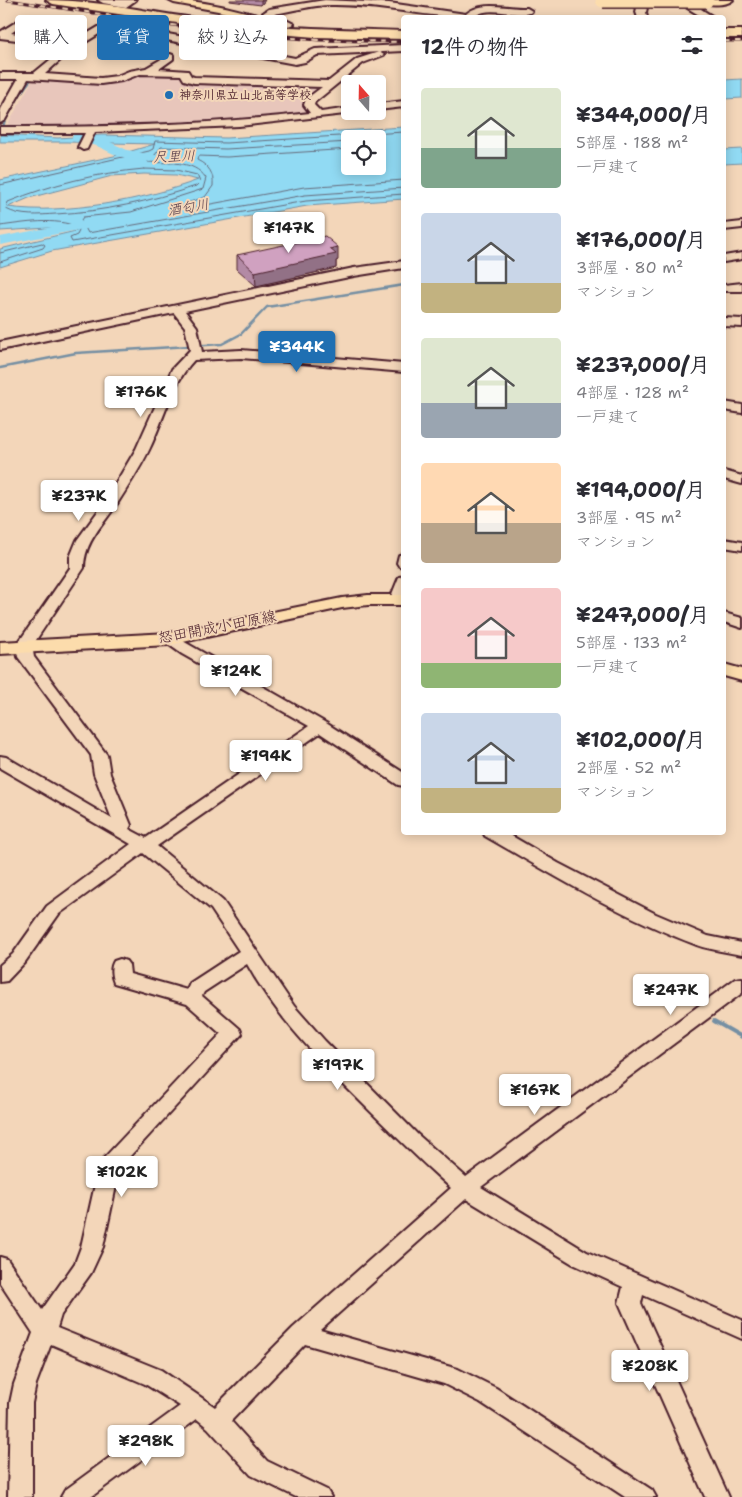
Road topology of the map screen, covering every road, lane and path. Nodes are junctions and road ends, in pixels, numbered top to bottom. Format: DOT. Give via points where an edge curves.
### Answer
graph roads {
  1 [pos="53,0"];
  2 [pos="103,0"];
  3 [pos="138,0"];
  4 [pos="174,0"];
  5 [pos="597,0"];
  6 [pos="603,0"];
  7 [pos="644,0"];
  8 [pos="661,0"];
  9 [pos="706,0"];
  10 [pos="726,0"];
  11 [pos="130,4"];
  12 [pos="526,6"];
  13 [pos="245,15"];
  14 [pos="270,15"];
  15 [pos="457,15"];
  16 [pos="470,15"];
  17 [pos="642,15"];
  18 [pos="705,15"];
  19 [pos="179,21"];
  20 [pos="15,27"];
  21 [pos="287,29"];
  22 [pos="726,34"];
  23 [pos="742,34"];
  24 [pos="2,36"];
  25 [pos="15,37"];
  26 [pos="87,37"];
  27 [pos="401,44"];
  28 [pos="401,44"];
  29 [pos="401,44"];
  30 [pos="170,57"];
  31 [pos="53,60"];
  32 [pos="148,71"];
  33 [pos="0,76"];
  34 [pos="25,76"];
  35 [pos="37,76"];
  36 [pos="329,84"];
  37 [pos="5,100"];
  38 [pos="401,104"];
  39 [pos="386,106"];
  40 [pos="341,112"];
  41 [pos="318,115"];
  42 [pos="2,127"];
  43 [pos="90,131"];
  44 [pos="83,147"];
  45 [pos="742,225"];
  46 [pos="726,227"];
  47 [pos="742,256"];
  48 [pos="726,259"];
  49 [pos="401,265"];
  50 [pos="742,287"];
  51 [pos="726,288"];
  52 [pos="178,309"];
  53 [pos="726,322"];
  54 [pos="742,322"];
  55 [pos="0,346"];
  56 [pos="194,349"];
  57 [pos="401,368"];
  58 [pos="726,406"];
  59 [pos="742,408"];
  60 [pos="726,475"];
  61 [pos="742,480"];
  62 [pos="726,543"];
  63 [pos="742,546"];
  64 [pos="400,599"];
  65 [pos="726,618"];
  66 [pos="742,623"];
  67 [pos="170,639"];
  68 [pos="24,646"];
  69 [pos="0,648"];
  70 [pos="726,671"];
  71 [pos="742,675"];
  72 [pos="320,726"];
  73 [pos="0,761"];
  74 [pos="401,779"];
  75 [pos="116,830"];
  76 [pos="496,835"];
  77 [pos="144,845"];
  78 [pos="742,949"];
  79 [pos="250,952"];
  80 [pos="120,965"];
  81 [pos="0,976"];
  82 [pos="742,984"];
  83 [pos="194,999"];
  84 [pos="465,1188"];
  85 [pos="0,1265"];
  86 [pos="635,1282"];
  87 [pos="742,1330"];
  88 [pos="44,1332"];
  89 [pos="301,1334"];
  90 [pos="198,1406"];
  91 [pos="216,1421"];
  92 [pos="20,1497"];
  93 [pos="73,1497"];
  94 [pos="320,1497"];
  95 [pos="644,1497"];
  96 [pos="717,1497"];
  1 -- 19 [label="highway"];
  2 -- 11 [label="street"];
  3 -- 11 [label="street"];
  4 -- 13 [label="main road"];
  5 -- 6 [label="highway"];
  6 -- 9 [label="highway, bridge"];
  7 -- 17 [label="street"];
  8 -- 18 [label="street" via="684,3"];
  9 -- 10 [label="highway"];
  12 -- 16 [label="street" via="509,12 488,8 474,10"];
  14 -- 15 [label="street" via="269,12 330,2"];
  20 -- 24 [label="street"];
  21 -- 27 [label="highway"];
  22 -- 23 [label="highway"];
  24 -- 25 [label="street"];
  26 -- 28 [label="street" via="111,23 295,61 314,52"];
  29 -- 36 [label="street" via="360,61"];
  30 -- 32 [label="street"];
  31 -- 35 [label="street"];
  32 -- 35 [label="street" via="109,81"];
  32 -- 36 [label="street" via="181,72 194,80"];
  33 -- 34 [label="street"];
  34 -- 35 [label="street"];
  34 -- 37 [label="street"];
  36 -- 41 [label="street" via="310,101 309,108"];
  37 -- 42 [label="street"];
  38 -- 39 [label="street"];
  40 -- 41 [label="street"];
  41 -- 43 [label="street" via="214,126"];
  42 -- 43 [label="street"];
  43 -- 44 [label="street"];
  45 -- 46 [label="street"];
  47 -- 48 [label="street"];
  49 -- 52 [label="street"];
  50 -- 51 [label="street"];
  52 -- 55 [label="street"];
  52 -- 56 [label="street" via="191,327"];
  53 -- 54 [label="street"];
  56 -- 57 [label="street"];
  56 -- 68 [label="street" via="178,369 143,448 84,540 76,557 77,568"];
  58 -- 59 [label="street"];
  60 -- 61 [label="street"];
  62 -- 63 [label="street"];
  64 -- 67 [label="main road, 怒田開成小田原線" via="342,603"];
  65 -- 66 [label="street"];
  67 -- 68 [label="main road, 怒田開成小田原線"];
  67 -- 72 [label="street"];
  68 -- 69 [label="main road, 怒田開成小田原線"];
  68 -- 75 [label="street" via="26,656 99,755 102,774 123,825"];
  70 -- 71 [label="main road"];
  72 -- 74 [label="street"];
  72 -- 77 [label="street"];
  73 -- 75 [label="street"];
  75 -- 77 [label="street"];
  76 -- 78 [label="street" via="650,918 704,941"];
  77 -- 79 [label="street" via="217,906"];
  77 -- 81 [label="street" via="53,910 19,958"];
  79 -- 83 [label="street" via="197,988"];
  79 -- 84 [label="street" via="268,985 318,1046 434,1162"];
  80 -- 83 [label="street" via="121,978"];
  82 -- 84 [label="street"];
  83 -- 88 [label="street" via="233,1034 111,1163 92,1247 84,1266 52,1311"];
  84 -- 86 [label="street" via="580,1258"];
  84 -- 89 [label="street"];
  85 -- 88 [label="street"];
  86 -- 87 [label="street"];
  86 -- 96 [label="street" via="630,1303"];
  88 -- 90 [label="street" via="153,1377"];
  88 -- 92 [label="street" via="21,1403"];
  89 -- 91 [label="street"];
  89 -- 95 [label="street" via="450,1376 488,1395"];
  90 -- 91 [label="street"];
  90 -- 93 [label="street"];
  91 -- 94 [label="street" via="259,1468"];
}
